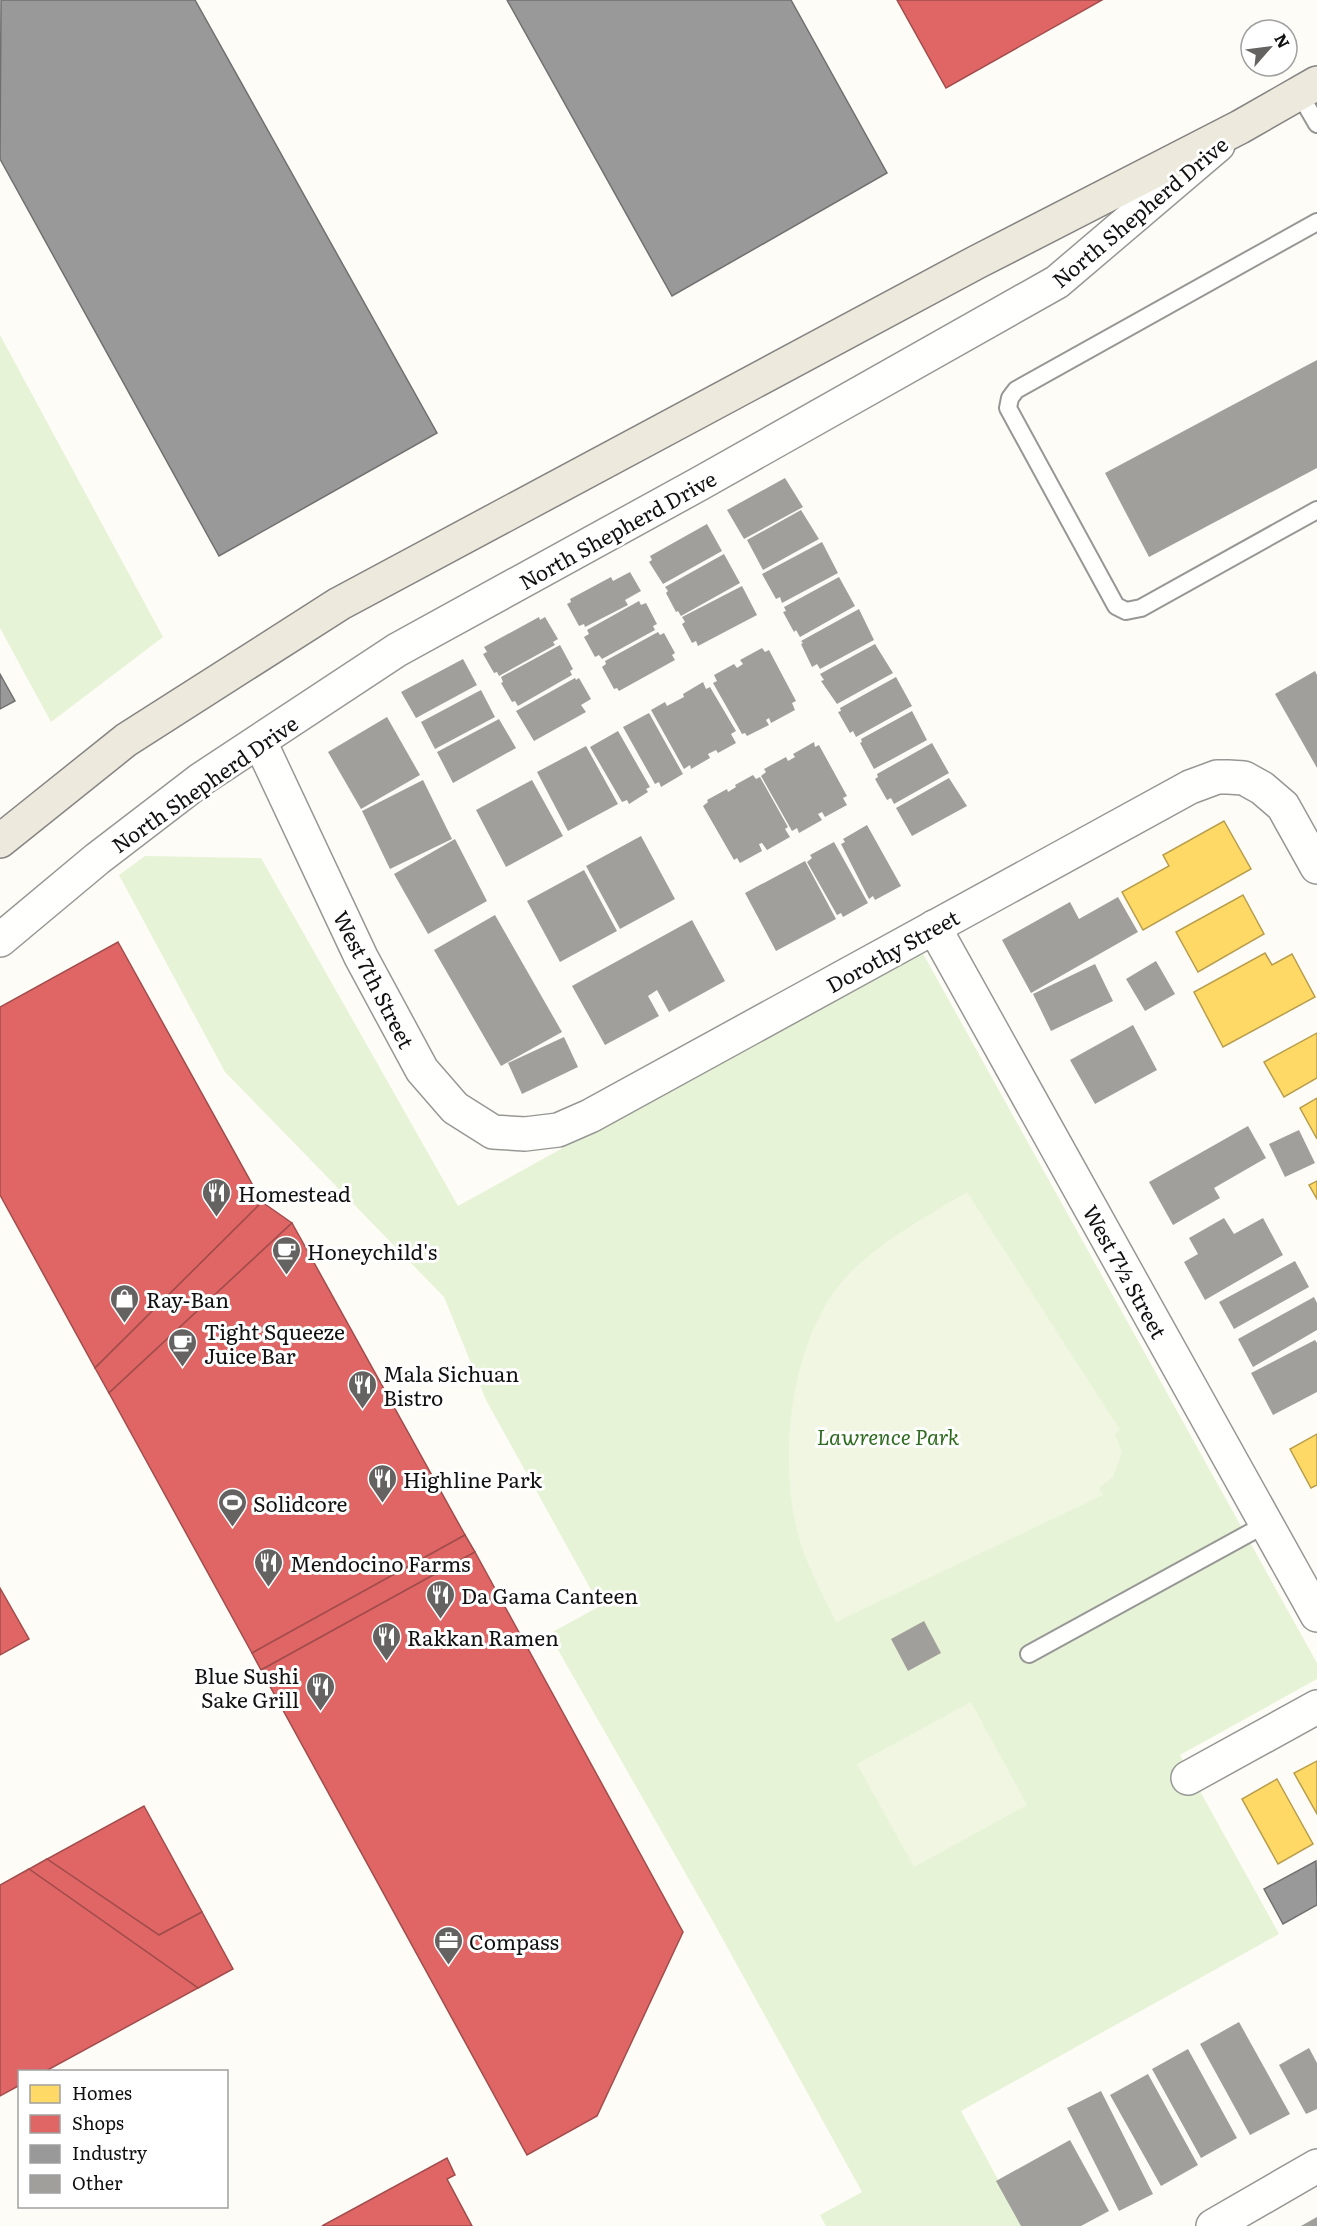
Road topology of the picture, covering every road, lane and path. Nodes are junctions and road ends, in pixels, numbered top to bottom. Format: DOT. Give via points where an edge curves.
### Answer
graph roads {
  1 [pos="1308,88"];
  2 [pos="1317,124"];
  3 [pos="1240,127"];
  4 [pos="1317,222"];
  5 [pos="1317,510"];
  6 [pos="260,742"];
  7 [pos="0,841"];
  8 [pos="1317,867"];
  9 [pos="934,927"];
  10 [pos="0,940"];
  11 [pos="558,1130"];
  12 [pos="1266,1524"];
  13 [pos="1317,1615"];
  14 [pos="1029,1654"];
  15 [pos="1317,1707"];
  16 [pos="1188,1778"];
  17 [pos="1317,2166"];
  18 [pos="1213,2226"];
  1 -- 2 [label="lane"];
  1 -- 3 [label="main road, North Shepherd Drive"];
  3 -- 6 [label="street, North Shepherd Drive" via="1057,282 397,650"];
  3 -- 7 [label="main road, North Shepherd Drive" via="976,262 339,604 126,740"];
  4 -- 5 [label="lane" via="1016,390 1008,408 1116,606 1126,611 1141,608"];
  6 -- 10 [label="street, North Shepherd Drive" via="200,780"];
  6 -- 11 [label="street, West 7th Street" via="361,957 422,1070 455,1108 493,1132"];
  8 -- 9 [label="street, Dorothy Street" via="1283,806 1244,778 1217,777 1190,786"];
  9 -- 11 [label="street, Dorothy Street"];
  9 -- 12 [label="street, West 7½ Street"];
  12 -- 13 [label="street, West 7½ Street"];
  12 -- 14 [label="lane"];
  15 -- 16 [label="street"];
  17 -- 18 [label="street"];
}
